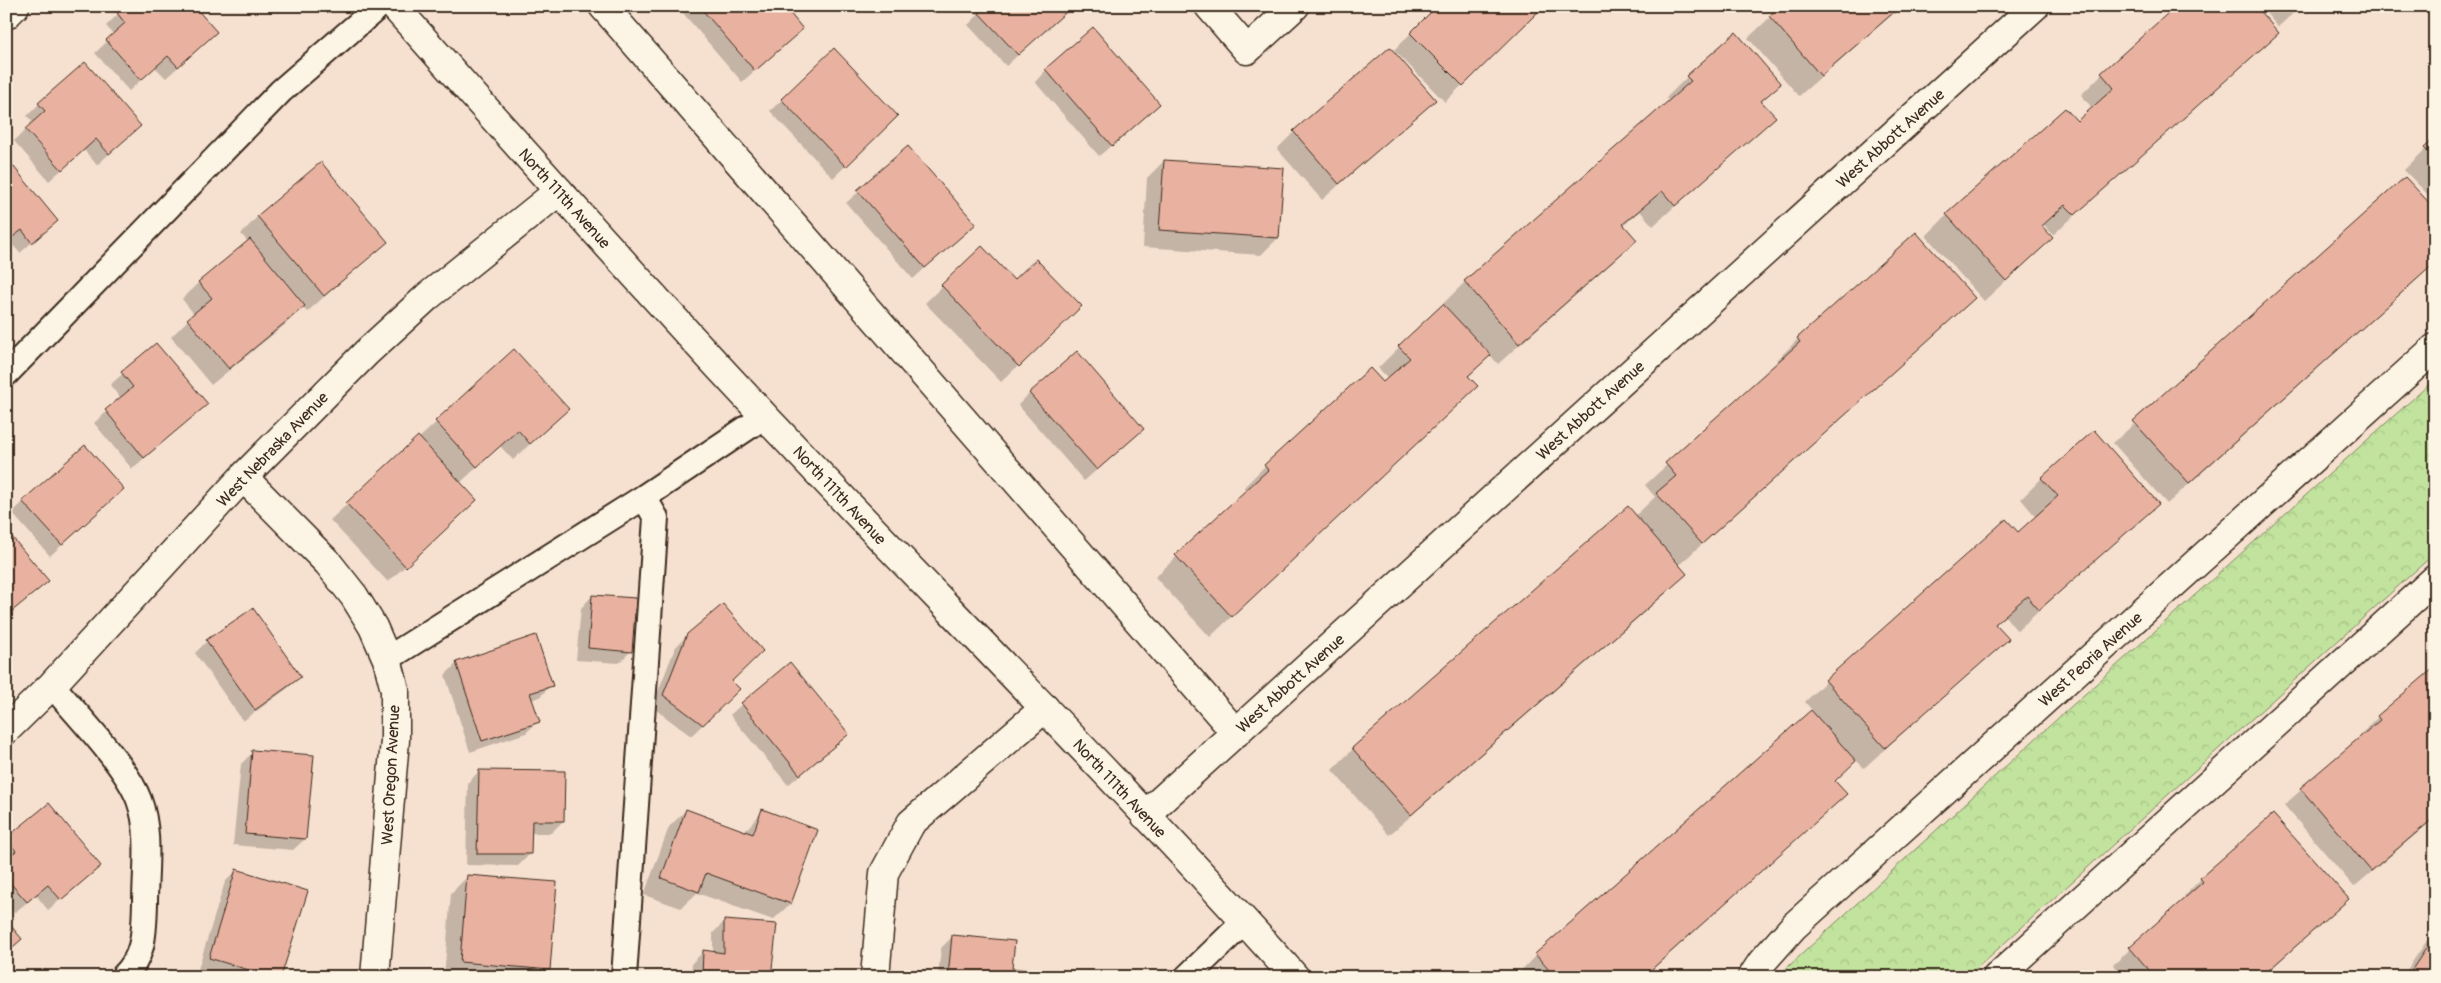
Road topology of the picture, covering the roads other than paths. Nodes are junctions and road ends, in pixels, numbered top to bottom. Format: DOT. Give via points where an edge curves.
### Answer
graph roads {
  1 [pos="15,6"];
  2 [pos="379,6"];
  3 [pos="394,6"];
  4 [pos="603,6"];
  5 [pos="1209,6"];
  6 [pos="1295,6"];
  7 [pos="2035,6"];
  8 [pos="6,15"];
  9 [pos="559,191"];
  10 [pos="2435,348"];
  11 [pos="6,374"];
  12 [pos="765,416"];
  13 [pos="243,477"];
  14 [pos="644,498"];
  15 [pos="2435,579"];
  16 [pos="387,659"];
  17 [pos="52,685"];
  18 [pos="1045,708"];
  19 [pos="6,730"];
  20 [pos="1236,733"];
  21 [pos="1145,815"];
  22 [pos="1245,921"];
  23 [pos="124,977"];
  24 [pos="375,977"];
  25 [pos="624,977"];
  26 [pos="875,977"];
  27 [pos="1187,977"];
  28 [pos="1295,977"];
  29 [pos="1752,977"];
  30 [pos="1997,977"];
  1 -- 8 [label="street"];
  2 -- 11 [label="lane" via="281,91"];
  3 -- 9 [label="street, North 111th Avenue"];
  4 -- 20 [label="street"];
  5 -- 6 [label="street" via="1247,50"];
  7 -- 20 [label="street, West Abbott Avenue"];
  9 -- 12 [label="street, North 111th Avenue"];
  9 -- 13 [label="street, West Nebraska Avenue" via="427,297 367,352"];
  10 -- 29 [label="street, West Peoria Avenue" via="1794,926"];
  12 -- 14 [label="lane"];
  12 -- 18 [label="street, North 111th Avenue"];
  13 -- 16 [label="street, West Oregon Avenue" via="328,563 349,589 373,627"];
  13 -- 17 [label="street, West Nebraska Avenue"];
  14 -- 16 [label="lane"];
  14 -- 25 [label="lane" via="656,518"];
  15 -- 30 [label="street"];
  16 -- 24 [label="street, West Oregon Avenue" via="395,690 395,740"];
  17 -- 19 [label="street, West Nebraska Avenue"];
  17 -- 23 [label="lane" via="108,753 139,801 146,834 142,948 134,967"];
  18 -- 21 [label="street, North 111th Avenue"];
  18 -- 26 [label="street" via="911,823 884,873"];
  20 -- 21 [label="street, West Abbott Avenue"];
  21 -- 22 [label="street, North 111th Avenue"];
  22 -- 27 [label="lane"];
  22 -- 28 [label="street, North 111th Avenue"];
}
